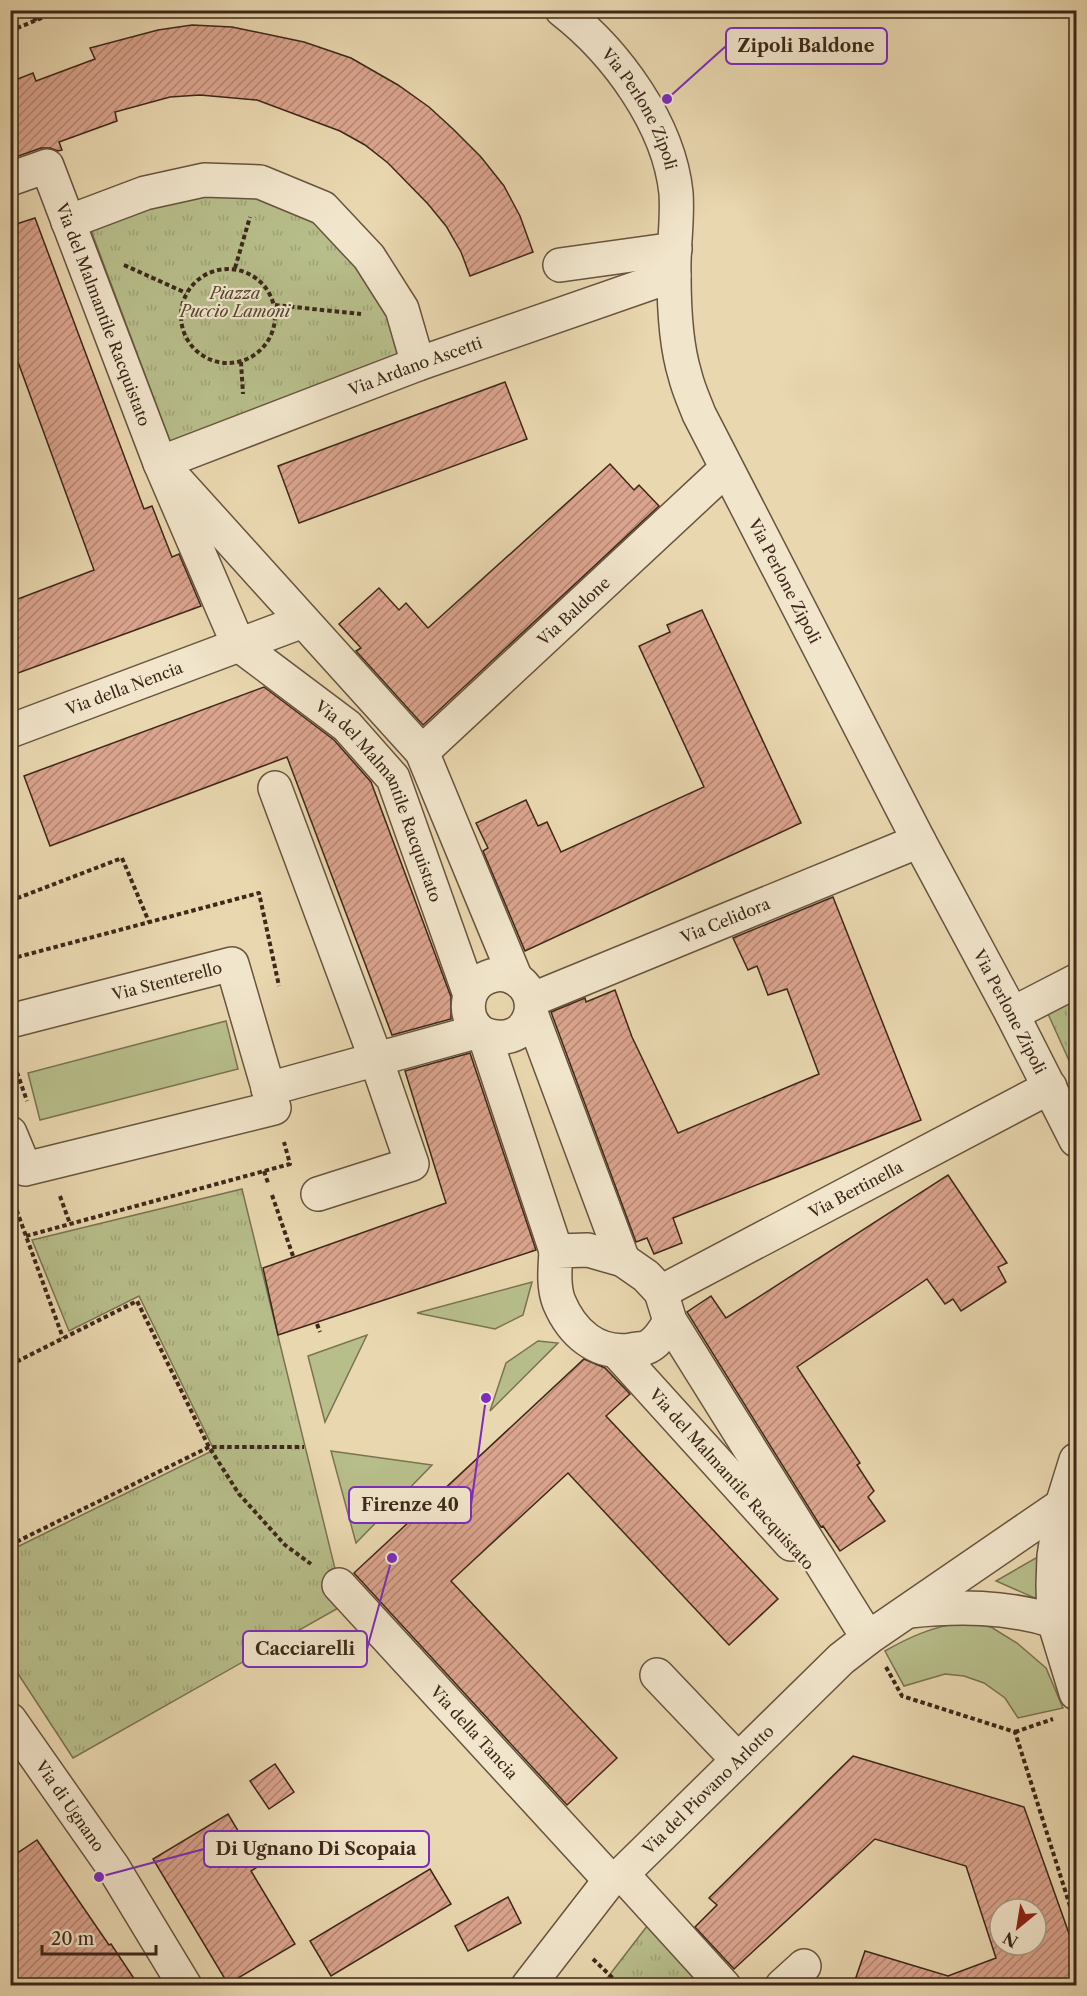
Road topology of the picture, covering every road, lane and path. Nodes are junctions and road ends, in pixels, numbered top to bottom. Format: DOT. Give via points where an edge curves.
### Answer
graph roads {
  1 [pos="32,10"];
  2 [pos="61,10"];
  3 [pos="562,10"];
  4 [pos="36,21"];
  5 [pos="10,31"];
  6 [pos="10,179"];
  7 [pos="260,182"];
  8 [pos="72,232"];
  9 [pos="674,262"];
  10 [pos="560,265"];
  11 [pos="235,268"];
  12 [pos="186,293"];
  13 [pos="275,305"];
  14 [pos="406,322"];
  15 [pos="418,364"];
  16 [pos="160,463"];
  17 [pos="726,469"];
  18 [pos="303,621"];
  19 [pos="238,644"];
  20 [pos="10,731"];
  21 [pos="422,752"];
  22 [pos="275,788"];
  23 [pos="919,841"];
  24 [pos="10,902"];
  25 [pos="149,922"];
  26 [pos="1077,981"];
  27 [pos="470,995"];
  28 [pos="526,997"];
  29 [pos="1012,1014"];
  30 [pos="10,1021"];
  31 [pos="482,1033"];
  32 [pos="376,1059"];
  33 [pos="1050,1087"];
  34 [pos="271,1098"];
  35 [pos="10,1133"];
  36 [pos="1077,1140"];
  37 [pos="264,1171"];
  38 [pos="18,1181"];
  39 [pos="268,1184"];
  40 [pos="318,1194"];
  41 [pos="272,1195"];
  42 [pos="26,1236"];
  43 [pos="556,1251"];
  44 [pos="293,1256"];
  45 [pos="623,1260"];
  46 [pos="666,1306"];
  47 [pos="317,1324"];
  48 [pos="320,1332"];
  49 [pos="63,1338"];
  50 [pos="616,1352"];
  51 [pos="10,1365"];
  52 [pos="209,1447"];
  53 [pos="304,1447"];
  54 [pos="1077,1460"];
  55 [pos="1062,1505"];
  56 [pos="10,1545"];
  57 [pos="339,1585"];
  58 [pos="848,1606"];
  59 [pos="908,1611"];
  60 [pos="1054,1621"];
  61 [pos="875,1648"];
  62 [pos="657,1675"];
  63 [pos="1077,1693"];
  64 [pos="1056,1718"];
  65 [pos="10,1720"];
  66 [pos="1015,1732"];
  67 [pos="738,1760"];
  68 [pos="616,1877"];
  69 [pos="1077,1925"];
  70 [pos="185,1986"];
  71 [pos="528,1986"];
  72 [pos="724,1986"];
  1 -- 4 [label="path"];
  2 -- 4 [label="path"];
  3 -- 9 [label="street, Via Perlone Zipoli" via="600,44 628,78 666,149 676,193"];
  4 -- 5 [label="path"];
  6 -- 8 [label="street, Via del Malmantile Racquistato" via="47,166"];
  7 -- 8 [label="street" via="204,180 145,193"];
  7 -- 11 [label="path"];
  7 -- 14 [label="street" via="323,208 369,257"];
  8 -- 12 [label="path"];
  8 -- 16 [label="street, Via del Malmantile Racquistato"];
  9 -- 10 [label="street"];
  9 -- 15 [label="street, Via Ardano Ascetti"];
  9 -- 17 [label="street, Via Perlone Zipoli" via="685,375"];
  11 -- 12 [label="path" via="210,272 196,280"];
  11 -- 13 [label="path" via="264,284"];
  12 -- 13 [label="path" via="181,309 188,341 208,358 224,363 241,362 256,355 271,338 276,322"];
  13 -- 14 [label="path"];
  14 -- 15 [label="street"];
  15 -- 16 [label="street, Via Ardano Ascetti"];
  16 -- 18 [label="street, Via del Malmantile Racquistato"];
  16 -- 19 [label="street, Via del Malmantile Racquistato"];
  17 -- 21 [label="street, Via Baldone"];
  17 -- 23 [label="street, Via Perlone Zipoli"];
  18 -- 19 [label="street"];
  18 -- 21 [label="street, Via del Malmantile Racquistato"];
  19 -- 20 [label="street, Via della Nencia"];
  19 -- 27 [label="street, Via del Malmantile Racquistato" via="347,726 393,778"];
  21 -- 28 [label="street, Via del Malmantile Racquistato"];
  22 -- 32 [label="street"];
  23 -- 28 [label="street, Via Celidora"];
  23 -- 29 [label="street, Via Perlone Zipoli"];
  24 -- 25 [label="path" via="122,858"];
  26 -- 29 [label="street"];
  27 -- 28 [label="street" via="483,979 506,975"];
  27 -- 31 [label="street, Via del Malmantile Racquistato" via="468,1012"];
  28 -- 31 [label="street" via="529,1021 522,1030 513,1036 495,1038"];
  28 -- 45 [label="street, Via del Malmantile Racquistato"];
  29 -- 33 [label="street, Via Perlone Zipoli"];
  30 -- 34 [label="street, Via Stenterello" via="232,964"];
  31 -- 32 [label="street"];
  31 -- 43 [label="street, Via del Malmantile Racquistato"];
  32 -- 34 [label="street"];
  32 -- 40 [label="street" via="412,1164"];
  33 -- 36 [label="street, Via Perlone Zipoli"];
  33 -- 46 [label="street, Via Bertinella"];
  34 -- 37 [label="path" via="290,1164"];
  34 -- 38 [label="street"];
  35 -- 38 [label="street"];
  37 -- 39 [label="path"];
  37 -- 42 [label="path"];
  38 -- 42 [label="path"];
  41 -- 44 [label="path"];
  42 -- 49 [label="path"];
  43 -- 45 [label="street, Via del Malmantile Racquistato" via="588,1250"];
  43 -- 50 [label="street, Via del Malmantile Racquistato" via="559,1301 572,1324 594,1345"];
  45 -- 46 [label="street, Via del Malmantile Racquistato" via="646,1276"];
  46 -- 50 [label="street" via="661,1336 646,1348"];
  46 -- 58 [label="street, Via del Malmantile Racquistato"];
  47 -- 48 [label="path"];
  49 -- 51 [label="path"];
  49 -- 52 [label="path" via="137,1301"];
  50 -- 58 [label="street, Via del Malmantile Racquistato"];
  52 -- 53 [label="path"];
  52 -- 56 [label="path"];
  52 -- 57 [label="path" via="239,1494 285,1545"];
  54 -- 55 [label="street"];
  55 -- 59 [label="street, Via del Piovano Arlotto"];
  55 -- 60 [label="street" via="1054,1556"];
  57 -- 68 [label="street, Via della Tancia"];
  58 -- 61 [label="street, Via del Malmantile Racquistato"];
  59 -- 60 [label="street, Via del Piovano Arlotto" via="988,1608"];
  59 -- 61 [label="street, Via del Piovano Arlotto"];
  60 -- 63 [label="street"];
  61 -- 66 [label="path" via="902,1696"];
  61 -- 67 [label="street, Via del Piovano Arlotto" via="841,1659"];
  62 -- 67 [label="street"];
  64 -- 66 [label="path"];
  65 -- 70 [label="street, Via di Ugnano" via="113,1867"];
  66 -- 69 [label="path"];
  67 -- 68 [label="street, Via del Piovano Arlotto"];
  68 -- 71 [label="street, Via del Piovano Arlotto"];
  68 -- 72 [label="street, Via della Tancia"];
}
